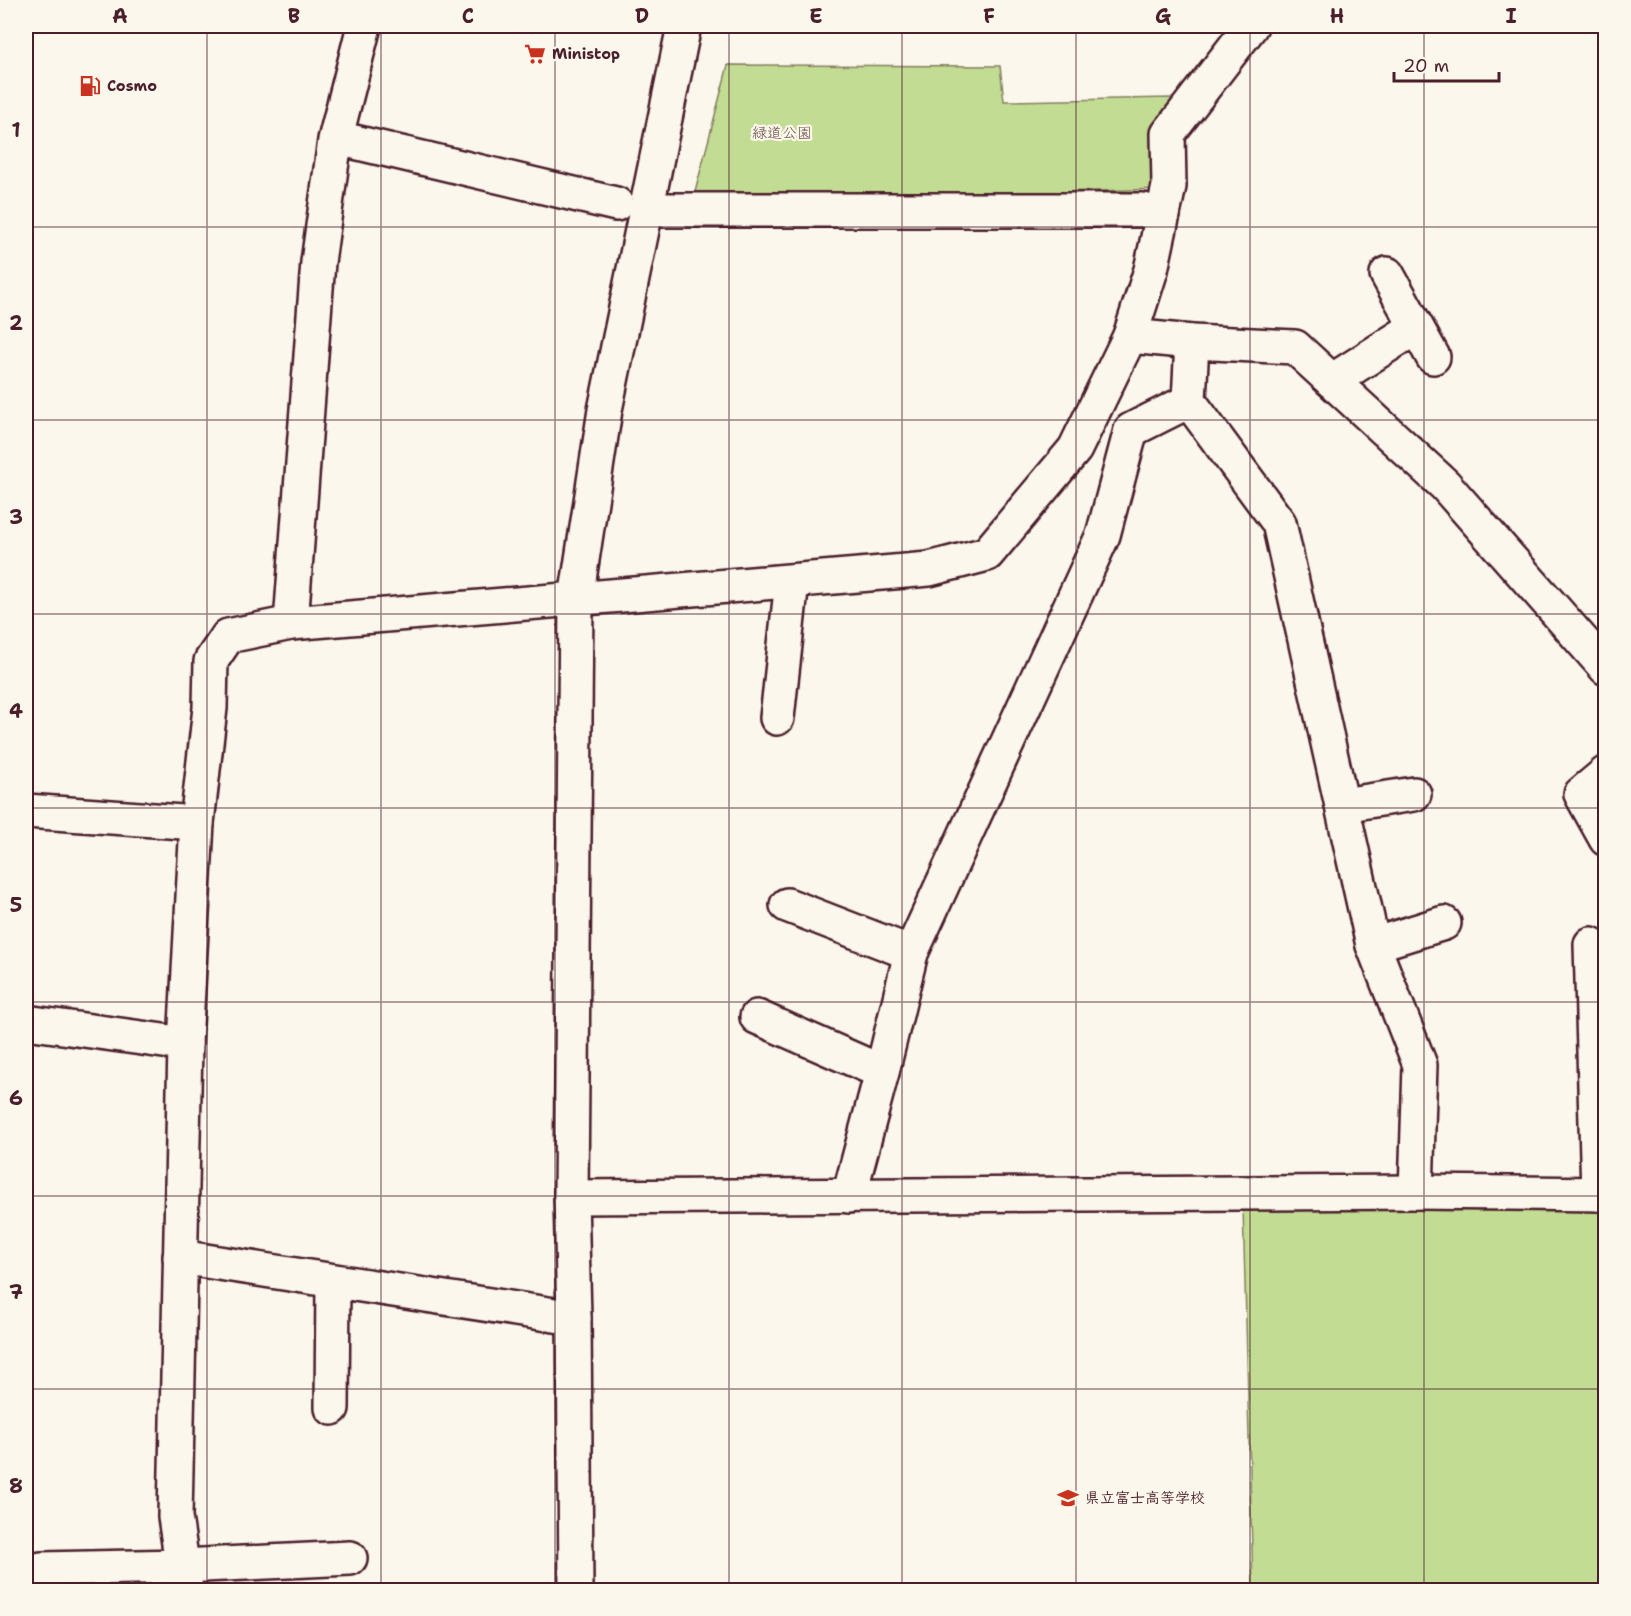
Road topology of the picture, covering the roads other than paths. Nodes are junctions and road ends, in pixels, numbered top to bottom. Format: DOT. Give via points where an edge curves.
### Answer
graph roads {
  1 [pos="364,26"];
  2 [pos="684,26"];
  3 [pos="1251,26"];
  4 [pos="346,140"];
  5 [pos="631,207"];
  6 [pos="1163,215"];
  7 [pos="1387,274"];
  8 [pos="1416,327"];
  9 [pos="1130,336"];
  10 [pos="1192,342"];
  11 [pos="1433,357"];
  12 [pos="1332,381"];
  13 [pos="1189,401"];
  14 [pos="792,581"];
  15 [pos="576,599"];
  16 [pos="291,623"];
  17 [pos="1605,668"];
  18 [pos="777,718"];
  19 [pos="1605,773"];
  20 [pos="1414,794"];
  21 [pos="1342,805"];
  22 [pos="26,811"];
  23 [pos="197,823"];
  24 [pos="1605,839"];
  25 [pos="787,905"];
  26 [pos="1444,923"];
  27 [pos="1591,944"];
  28 [pos="1374,945"];
  29 [pos="911,953"];
  30 [pos="757,1017"];
  31 [pos="26,1022"];
  32 [pos="185,1044"];
  33 [pos="882,1072"];
  34 [pos="1416,1192"];
  35 [pos="1602,1194"];
  36 [pos="849,1196"];
  37 [pos="570,1197"];
  38 [pos="180,1257"];
  39 [pos="333,1281"];
  40 [pos="574,1318"];
  41 [pos="332,1408"];
  42 [pos="350,1557"];
  43 [pos="41,1569"];
  44 [pos="184,1578"];
  45 [pos="576,1590"];
  1 -- 16 [label="street" via="335,140 318,262"];
  2 -- 5 [label="street"];
  3 -- 6 [label="street" via="1168,134 1169,186"];
  4 -- 5 [label="street"];
  5 -- 6 [label="street" via="1143,210"];
  5 -- 15 [label="street"];
  6 -- 9 [label="street"];
  7 -- 8 [label="street"];
  8 -- 11 [label="street"];
  8 -- 12 [label="street"];
  9 -- 10 [label="street"];
  9 -- 14 [label="street" via="1075,449 987,554 929,569"];
  10 -- 12 [label="street" via="1295,347"];
  10 -- 13 [label="street"];
  12 -- 17 [label="street" via="1445,485"];
  13 -- 21 [label="street" via="1279,522"];
  13 -- 29 [label="street" via="1131,430 1102,535"];
  14 -- 15 [label="street"];
  14 -- 18 [label="street"];
  15 -- 16 [label="street"];
  15 -- 37 [label="street"];
  16 -- 23 [label="street" via="228,636 211,661 210,708"];
  19 -- 24 [label="street" via="1581,794"];
  20 -- 21 [label="street"];
  21 -- 28 [label="street"];
  22 -- 23 [label="street"];
  23 -- 32 [label="street"];
  25 -- 29 [label="street"];
  26 -- 28 [label="street"];
  27 -- 35 [label="street"];
  28 -- 34 [label="street" via="1420,1065"];
  29 -- 33 [label="street"];
  30 -- 33 [label="street"];
  31 -- 32 [label="street"];
  32 -- 38 [label="street"];
  33 -- 36 [label="street"];
  34 -- 35 [label="street"];
  34 -- 36 [label="street"];
  36 -- 37 [label="street"];
  37 -- 40 [label="street"];
  38 -- 39 [label="street"];
  38 -- 44 [label="street" via="175,1517"];
  39 -- 40 [label="street"];
  39 -- 41 [label="street"];
  40 -- 45 [label="street"];
  42 -- 44 [label="street"];
  43 -- 44 [label="street"];
}
